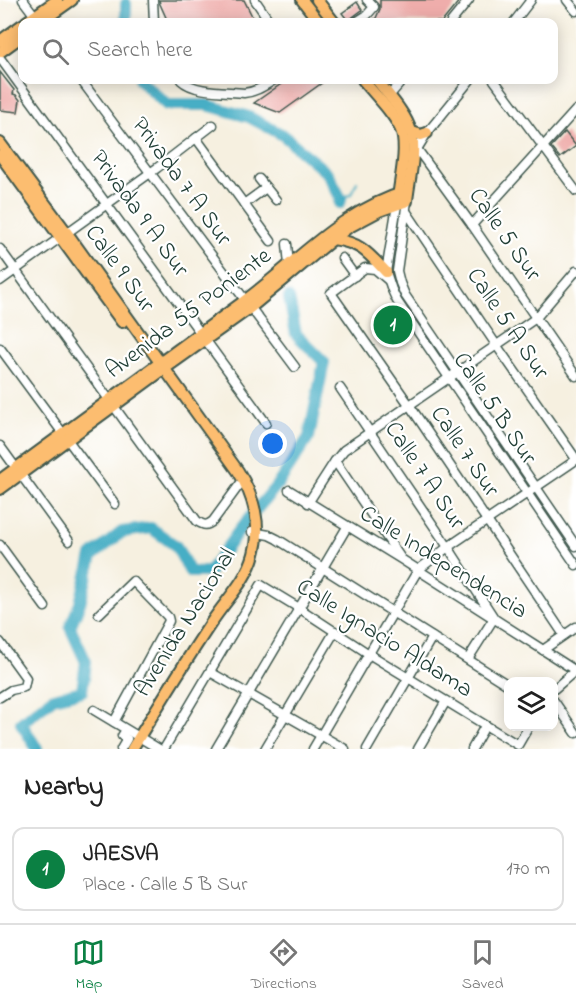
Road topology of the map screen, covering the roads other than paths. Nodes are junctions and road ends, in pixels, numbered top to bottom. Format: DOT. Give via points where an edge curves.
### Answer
graph roads {
  1 [pos="23,0"];
  2 [pos="57,0"];
  3 [pos="72,0"];
  4 [pos="153,0"];
  5 [pos="255,0"];
  6 [pos="302,0"];
  7 [pos="317,0"];
  8 [pos="469,0"];
  9 [pos="531,0"];
  10 [pos="567,0"];
  11 [pos="372,2"];
  12 [pos="576,11"];
  13 [pos="30,18"];
  14 [pos="36,18"];
  15 [pos="38,18"];
  16 [pos="154,18"];
  17 [pos="267,18"];
  18 [pos="317,18"];
  19 [pos="331,18"];
  20 [pos="362,18"];
  21 [pos="454,18"];
  22 [pos="517,18"];
  23 [pos="18,30"];
  24 [pos="18,39"];
  25 [pos="0,41"];
  26 [pos="0,52"];
  27 [pos="0,58"];
  28 [pos="18,83"];
  29 [pos="19,84"];
  30 [pos="84,84"];
  31 [pos="186,84"];
  32 [pos="267,84"];
  33 [pos="376,84"];
  34 [pos="400,84"];
  35 [pos="467,84"];
  36 [pos="497,84"];
  37 [pos="389,96"];
  38 [pos="576,110"];
  39 [pos="213,125"];
  40 [pos="428,133"];
  41 [pos="196,138"];
  42 [pos="0,143"];
  43 [pos="412,145"];
  44 [pos="544,147"];
  45 [pos="0,155"];
  46 [pos="150,172"];
  47 [pos="259,179"];
  48 [pos="266,188"];
  49 [pos="576,191"];
  50 [pos="276,200"];
  51 [pos="403,200"];
  52 [pos="107,204"];
  53 [pos="244,204"];
  54 [pos="472,225"];
  55 [pos="63,236"];
  56 [pos="333,239"];
  57 [pos="271,241"];
  58 [pos="286,244"];
  59 [pos="0,249"];
  60 [pos="342,258"];
  61 [pos="289,265"];
  62 [pos="15,271"];
  63 [pos="576,271"];
  64 [pos="390,274"];
  65 [pos="355,276"];
  66 [pos="0,281"];
  67 [pos="247,305"];
  68 [pos="536,318"];
  69 [pos="203,336"];
  70 [pos="497,346"];
  71 [pos="0,348"];
  72 [pos="159,367"];
  73 [pos="295,368"];
  74 [pos="458,372"];
  75 [pos="576,376"];
  76 [pos="449,378"];
  77 [pos="340,388"];
  78 [pos="112,403"];
  79 [pos="410,406"];
  80 [pos="266,423"];
  81 [pos="371,432"];
  82 [pos="64,437"];
  83 [pos="0,446"];
  84 [pos="334,460"];
  85 [pos="576,460"];
  86 [pos="18,471"];
  87 [pos="0,480"];
  88 [pos="242,481"];
  89 [pos="537,488"];
  90 [pos="0,489"];
  91 [pos="289,490"];
  92 [pos="527,494"];
  93 [pos="308,502"];
  94 [pos="115,504"];
  95 [pos="487,521"];
  96 [pos="255,527"];
  97 [pos="347,527"];
  98 [pos="69,541"];
  99 [pos="0,545"];
  100 [pos="576,546"];
  101 [pos="448,547"];
  102 [pos="401,559"];
  103 [pos="576,565"];
  104 [pos="322,568"];
  105 [pos="418,570"];
  106 [pos="45,607"];
  107 [pos="299,608"];
  108 [pos="393,612"];
  109 [pos="99,614"];
  110 [pos="494,618"];
  111 [pos="576,627"];
  112 [pos="335,631"];
  113 [pos="564,635"];
  114 [pos="432,637"];
  115 [pos="0,642"];
  116 [pos="543,650"];
  117 [pos="369,654"];
  118 [pos="468,659"];
  119 [pos="576,670"];
  120 [pos="210,672"];
  121 [pos="408,678"];
  122 [pos="504,682"];
  123 [pos="558,686"];
  124 [pos="248,694"];
  125 [pos="0,697"];
  126 [pos="446,701"];
  127 [pos="558,707"];
  128 [pos="94,710"];
  129 [pos="285,715"];
  130 [pos="114,722"];
  131 [pos="485,726"];
  132 [pos="526,731"];
  133 [pos="576,733"];
  134 [pos="133,734"];
  135 [pos="321,735"];
  136 [pos="121,749"];
  137 [pos="126,749"];
  138 [pos="132,749"];
  139 [pos="159,749"];
  140 [pos="164,749"];
  141 [pos="216,749"];
  142 [pos="265,749"];
  143 [pos="313,749"];
  144 [pos="345,749"];
  145 [pos="367,749"];
  146 [pos="418,749"];
  147 [pos="472,749"];
  1 -- 13 [label="street"];
  2 -- 14 [label="main road"];
  3 -- 15 [label="main road"];
  4 -- 16 [label="street"];
  5 -- 17 [label="street"];
  6 -- 18 [label="main road"];
  7 -- 19 [label="main road"];
  8 -- 21 [label="street"];
  9 -- 22 [label="street"];
  10 -- 12 [label="street"];
  11 -- 20 [label="street"];
  23 -- 25 [label="main road"];
  24 -- 26 [label="main road"];
  27 -- 28 [label="street, Privada 9 A Sur"];
  29 -- 52 [label="street, Privada 9 A Sur"];
  30 -- 46 [label="street, Privada 7 A Sur"];
  31 -- 32 [label="street" via="198,89 244,93"];
  33 -- 37 [label="main road, Calle 5 Sur"];
  33 -- 43 [label="main road, Calle 5 Sur"];
  34 -- 37 [label="street"];
  35 -- 40 [label="street"];
  36 -- 44 [label="street"];
  37 -- 43 [label="main road, Calle 5 Sur" via="406,119"];
  38 -- 44 [label="street"];
  39 -- 41 [label="street"];
  40 -- 43 [label="main road"];
  41 -- 46 [label="street"];
  41 -- 53 [label="street"];
  42 -- 55 [label="main road, Calle 9 Sur"];
  43 -- 51 [label="main road"];
  43 -- 51 [label="main road" via="401,173"];
  43 -- 54 [label="street, Calle 5 Sur"];
  44 -- 49 [label="street"];
  44 -- 54 [label="street"];
  45 -- 55 [label="main road, Calle 9 Sur"];
  46 -- 52 [label="street"];
  46 -- 67 [label="street, Privada 7 A Sur"];
  47 -- 48 [label="street"];
  48 -- 50 [label="street"];
  48 -- 53 [label="street"];
  51 -- 56 [label="main road, Avenida 55 Poniente"];
  51 -- 61 [label="main road, Avenida 55 Poniente" via="377,202 343,221"];
  51 -- 64 [label="street"];
  51 -- 70 [label="street, Calle 5 A Sur"];
  52 -- 55 [label="street"];
  52 -- 69 [label="street, Privada 9 A Sur"];
  53 -- 57 [label="street"];
  54 -- 68 [label="street, Calle 5 Sur"];
  55 -- 62 [label="street"];
  55 -- 72 [label="main road, Calle 9 Sur"];
  56 -- 64 [label="main road" via="360,246"];
  56 -- 67 [label="main road, Avenida 55 Poniente"];
  58 -- 61 [label="street"];
  59 -- 62 [label="street"];
  60 -- 65 [label="street"];
  61 -- 67 [label="main road, Avenida 55 Poniente"];
  62 -- 66 [label="street"];
  62 -- 78 [label="street"];
  63 -- 68 [label="street"];
  64 -- 65 [label="street" via="365,268"];
  64 -- 74 [label="street, Calle 5 B Sur" via="400,283"];
  64 -- 76 [label="street, Calle 5 B Sur" via="397,301"];
  65 -- 79 [label="street, Calle 7 Sur" via="331,293"];
  67 -- 69 [label="main road, Avenida 55 Poniente"];
  67 -- 73 [label="street, Privada 7 A Sur"];
  68 -- 70 [label="street"];
  68 -- 75 [label="street, Calle 5 Sur"];
  69 -- 72 [label="main road, Avenida 55 Poniente"];
  69 -- 80 [label="street, Privada 9 A Sur"];
  70 -- 74 [label="street"];
  70 -- 85 [label="street, Calle 5 A Sur"];
  71 -- 82 [label="street"];
  72 -- 78 [label="main road, Avenida 55 Poniente"];
  72 -- 88 [label="main road, Calle 9 Sur"];
  74 -- 76 [label="street"];
  74 -- 89 [label="street, Calle 5 B Sur"];
  76 -- 79 [label="street"];
  76 -- 92 [label="street, Calle 5 B Sur"];
  77 -- 81 [label="street, Calle 7 A Sur"];
  78 -- 82 [label="main road, Avenida 55 Poniente"];
  78 -- 88 [label="street" via="202,525 213,521"];
  79 -- 81 [label="street"];
  79 -- 95 [label="street, Calle 7 Sur"];
  81 -- 84 [label="street"];
  81 -- 101 [label="street, Calle 7 A Sur"];
  82 -- 86 [label="main road, Avenida 55 Poniente"];
  82 -- 94 [label="street"];
  83 -- 86 [label="street"];
  84 -- 93 [label="street"];
  84 -- 102 [label="street"];
  85 -- 89 [label="street"];
  86 -- 87 [label="main road, Avenida 55 Poniente"];
  86 -- 90 [label="main road, Avenida 55 Poniente"];
  86 -- 98 [label="street"];
  88 -- 96 [label="main road, Avenida Nacional"];
  89 -- 92 [label="street"];
  89 -- 100 [label="street, Calle 5 B Sur"];
  91 -- 93 [label="street, Calle Independencia"];
  92 -- 95 [label="street"];
  92 -- 103 [label="street, Calle 5 B Sur"];
  93 -- 97 [label="street, Calle Independencia"];
  95 -- 101 [label="street"];
  95 -- 113 [label="street, Calle 7 Sur"];
  96 -- 104 [label="street"];
  96 -- 134 [label="main road, Avenida Nacional" via="254,555 245,576"];
  97 -- 102 [label="street, Calle Independencia"];
  97 -- 104 [label="street"];
  99 -- 106 [label="street"];
  101 -- 105 [label="street"];
  101 -- 110 [label="street, Calle 7 A Sur"];
  102 -- 105 [label="street, Calle Independencia"];
  104 -- 107 [label="street"];
  104 -- 108 [label="street"];
  105 -- 108 [label="street"];
  105 -- 110 [label="street, Calle Independencia"];
  107 -- 112 [label="street, Calle Ignacio Aldama"];
  107 -- 120 [label="street, Calle Ignacio Aldama" via="261,585"];
  107 -- 124 [label="street"];
  108 -- 114 [label="street"];
  108 -- 117 [label="street"];
  109 -- 130 [label="street" via="133,581 169,621"];
  110 -- 116 [label="street, Calle Independencia"];
  110 -- 118 [label="street"];
  111 -- 113 [label="street"];
  112 -- 117 [label="street, Calle Ignacio Aldama"];
  112 -- 129 [label="street"];
  113 -- 116 [label="street"];
  114 -- 118 [label="street"];
  114 -- 121 [label="street"];
  115 -- 125 [label="street" via="26,678 24,687"];
  116 -- 119 [label="street, Calle Independencia"];
  117 -- 121 [label="street, Calle Ignacio Aldama"];
  117 -- 135 [label="street"];
  118 -- 122 [label="street"];
  119 -- 123 [label="street"];
  120 -- 124 [label="street"];
  120 -- 140 [label="street"];
  121 -- 126 [label="street, Calle Ignacio Aldama"];
  121 -- 145 [label="street"];
  124 -- 129 [label="street"];
  124 -- 141 [label="street"];
  126 -- 131 [label="street, Calle Ignacio Aldama"];
  126 -- 146 [label="street"];
  127 -- 133 [label="street"];
  128 -- 130 [label="street"];
  129 -- 135 [label="street"];
  129 -- 142 [label="street"];
  130 -- 134 [label="street"];
  131 -- 132 [label="street, Calle Ignacio Aldama" via="518,745"];
  131 -- 147 [label="street"];
  134 -- 136 [label="street" via="122,736 127,739"];
  134 -- 137 [label="main road, Avenida Nacional"];
  134 -- 138 [label="main road, Avenida Nacional"];
  134 -- 139 [label="street"];
  135 -- 143 [label="street"];
  135 -- 144 [label="street"];
}
